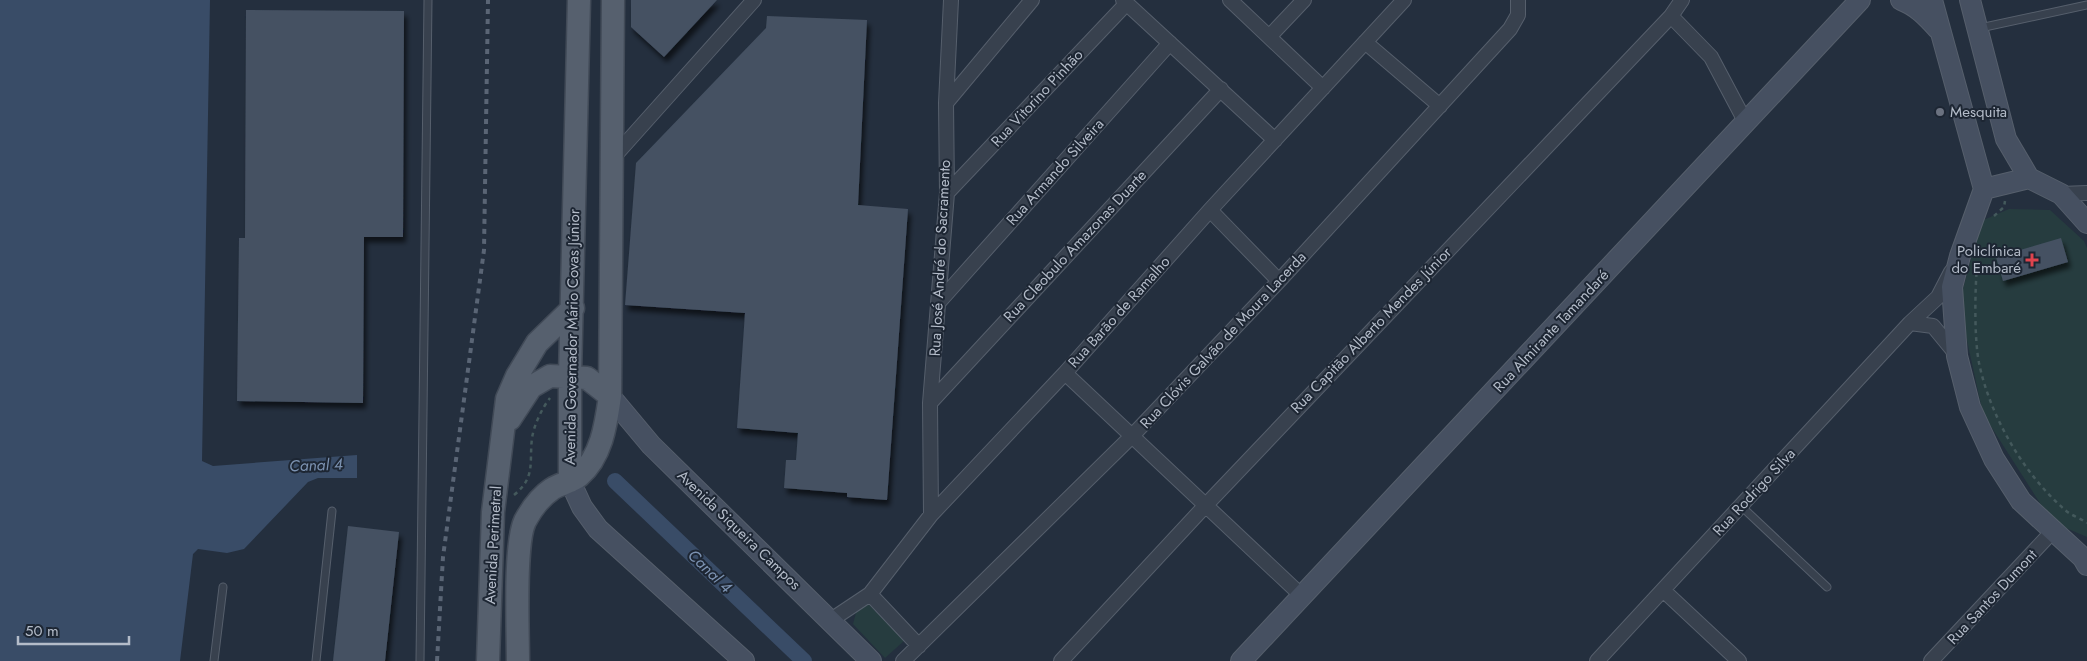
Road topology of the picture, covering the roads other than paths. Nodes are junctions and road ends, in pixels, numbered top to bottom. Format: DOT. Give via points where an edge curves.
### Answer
graph roads {
  1 [pos="428,0"];
  2 [pos="579,0"];
  3 [pos="612,0"];
  4 [pos="754,0"];
  5 [pos="951,0"];
  6 [pos="1032,0"];
  7 [pos="1230,0"];
  8 [pos="1304,0"];
  9 [pos="1404,0"];
  10 [pos="1518,0"];
  11 [pos="1682,0"];
  12 [pos="1901,0"];
  13 [pos="1932,0"];
  14 [pos="1970,0"];
  15 [pos="1125,2"];
  16 [pos="1862,2"];
  17 [pos="2087,5"];
  18 [pos="1671,16"];
  19 [pos="1978,29"];
  20 [pos="1939,30"];
  21 [pos="1270,37"];
  22 [pos="1365,42"];
  23 [pos="1170,43"];
  24 [pos="1323,88"];
  25 [pos="1220,89"];
  26 [pos="946,104"];
  27 [pos="1440,106"];
  28 [pos="1746,123"];
  29 [pos="1275,140"];
  30 [pos="610,161"];
  31 [pos="2030,178"];
  32 [pos="1984,189"];
  33 [pos="947,193"];
  34 [pos="2087,193"];
  35 [pos="2061,194"];
  36 [pos="1210,210"];
  37 [pos="2087,223"];
  38 [pos="1968,259"];
  39 [pos="1279,281"];
  40 [pos="940,302"];
  41 [pos="572,308"];
  42 [pos="1910,323"];
  43 [pos="1957,356"];
  44 [pos="1065,373"];
  45 [pos="570,376"];
  46 [pos="610,396"];
  47 [pos="930,403"];
  48 [pos="503,430"];
  49 [pos="1132,436"];
  50 [pos="570,481"];
  51 [pos="1205,506"];
  52 [pos="1741,506"];
  53 [pos="332,511"];
  54 [pos="931,515"];
  55 [pos="2052,532"];
  56 [pos="2087,544"];
  57 [pos="2087,565"];
  58 [pos="223,587"];
  59 [pos="1827,587"];
  60 [pos="1663,590"];
  61 [pos="870,594"];
  62 [pos="1302,596"];
  63 [pos="831,620"];
  64 [pos="918,646"];
  65 [pos="214,661"];
  66 [pos="316,661"];
  67 [pos="420,661"];
  68 [pos="488,661"];
  69 [pos="518,661"];
  70 [pos="744,661"];
  71 [pos="871,661"];
  72 [pos="903,661"];
  73 [pos="1061,661"];
  74 [pos="1241,661"];
  75 [pos="1597,661"];
  76 [pos="1739,661"];
  77 [pos="1931,661"];
  1 -- 67 [label="lane"];
  2 -- 41 [label="main road, Avenida Governador Mário Covas Júnior"];
  3 -- 30 [label="main road, Avenida Governador Mário Covas Júnior"];
  4 -- 30 [label="street"];
  5 -- 26 [label="street, Rua José André do Sacramento"];
  6 -- 26 [label="street"];
  7 -- 21 [label="street"];
  8 -- 21 [label="street"];
  9 -- 22 [label="street, Rua Barão de Ramalho"];
  10 -- 27 [label="street, Rua Clóvis Galvão de Moura Lacerda" via="1518,14 1510,29"];
  11 -- 18 [label="street, Rua Capitão Alberto Mendes Júnior"];
  12 -- 20 [label="main road" via="1925,15"];
  13 -- 20 [label="main road"];
  14 -- 19 [label="main road"];
  15 -- 23 [label="street"];
  15 -- 33 [label="street, Rua Vitorino Pinhão"];
  16 -- 28 [label="main road, Rua Almirante Tamandaré"];
  17 -- 19 [label="lane"];
  18 -- 28 [label="street" via="1710,57"];
  18 -- 51 [label="street, Rua Capitão Alberto Mendes Júnior"];
  19 -- 31 [label="main road" via="2006,139"];
  20 -- 32 [label="main road"];
  21 -- 24 [label="street"];
  22 -- 24 [label="street, Rua Barão de Ramalho"];
  22 -- 27 [label="street"];
  23 -- 25 [label="street"];
  23 -- 40 [label="street, Rua Armando Silveira"];
  24 -- 29 [label="street, Rua Barão de Ramalho"];
  25 -- 29 [label="street"];
  25 -- 47 [label="street, Rua Cleobulo Amazonas Duarte"];
  26 -- 33 [label="street, Rua José André do Sacramento"];
  27 -- 39 [label="street, Rua Clóvis Galvão de Moura Lacerda"];
  28 -- 62 [label="main road, Rua Almirante Tamandaré"];
  29 -- 36 [label="street, Rua Barão de Ramalho"];
  30 -- 46 [label="main road, Avenida Governador Mário Covas Júnior"];
  31 -- 32 [label="main road"];
  31 -- 35 [label="main road"];
  32 -- 38 [label="main road"];
  33 -- 40 [label="street, Rua José André do Sacramento"];
  34 -- 35 [label="street"];
  35 -- 37 [label="main road"];
  36 -- 39 [label="street"];
  36 -- 44 [label="street, Rua Barão de Ramalho"];
  38 -- 42 [label="street, Rua Rodrigo Silva" via="1938,297"];
  38 -- 43 [label="main road" via="1952,288"];
  39 -- 49 [label="street, Rua Clóvis Galvão de Moura Lacerda"];
  40 -- 47 [label="street, Rua José André do Sacramento"];
  41 -- 45 [label="main road, Avenida Governador Mário Covas Júnior"];
  41 -- 48 [label="main road, Avenida Perimetral" via="537,343 517,376 507,399"];
  42 -- 43 [label="street" via="1933,326"];
  42 -- 52 [label="street, Rua Rodrigo Silva"];
  43 -- 55 [label="main road" via="1970,407 1994,459 2021,501"];
  44 -- 49 [label="street"];
  44 -- 54 [label="street, Rua Barão de Ramalho"];
  45 -- 46 [label="main road" via="587,378"];
  45 -- 48 [label="main road" via="550,376 531,387"];
  45 -- 50 [label="main road, Avenida Governador Mário Covas Júnior"];
  46 -- 50 [label="main road, Avenida Governador Mário Covas Júnior" via="597,452 579,476"];
  46 -- 63 [label="main road, Avenida Siqueira Campos" via="651,445"];
  47 -- 54 [label="street, Rua José André do Sacramento"];
  48 -- 68 [label="main road, Avenida Perimetral" via="493,512"];
  49 -- 51 [label="street"];
  49 -- 64 [label="street, Rua Clóvis Galvão de Moura Lacerda"];
  50 -- 69 [label="main road, Avenida Perimetral" via="552,489 536,502 524,523 520,552"];
  50 -- 70 [label="main road" via="582,507 598,528"];
  51 -- 62 [label="street"];
  51 -- 73 [label="street, Rua Capitão Alberto Mendes Júnior"];
  52 -- 59 [label="lane"];
  52 -- 60 [label="street, Rua Rodrigo Silva"];
  53 -- 66 [label="lane"];
  54 -- 61 [label="street, Rua Barão de Ramalho"];
  55 -- 56 [label="main road"];
  55 -- 57 [label="main road"];
  55 -- 77 [label="street, Rua Santos Dumont"];
  58 -- 65 [label="lane"];
  60 -- 75 [label="street, Rua Rodrigo Silva"];
  60 -- 76 [label="street"];
  61 -- 63 [label="street, Rua Barão de Ramalho"];
  61 -- 64 [label="street"];
  62 -- 74 [label="main road, Rua Almirante Tamandaré"];
  63 -- 71 [label="main road, Avenida Siqueira Campos"];
  64 -- 72 [label="street, Rua Clóvis Galvão de Moura Lacerda"];
}
